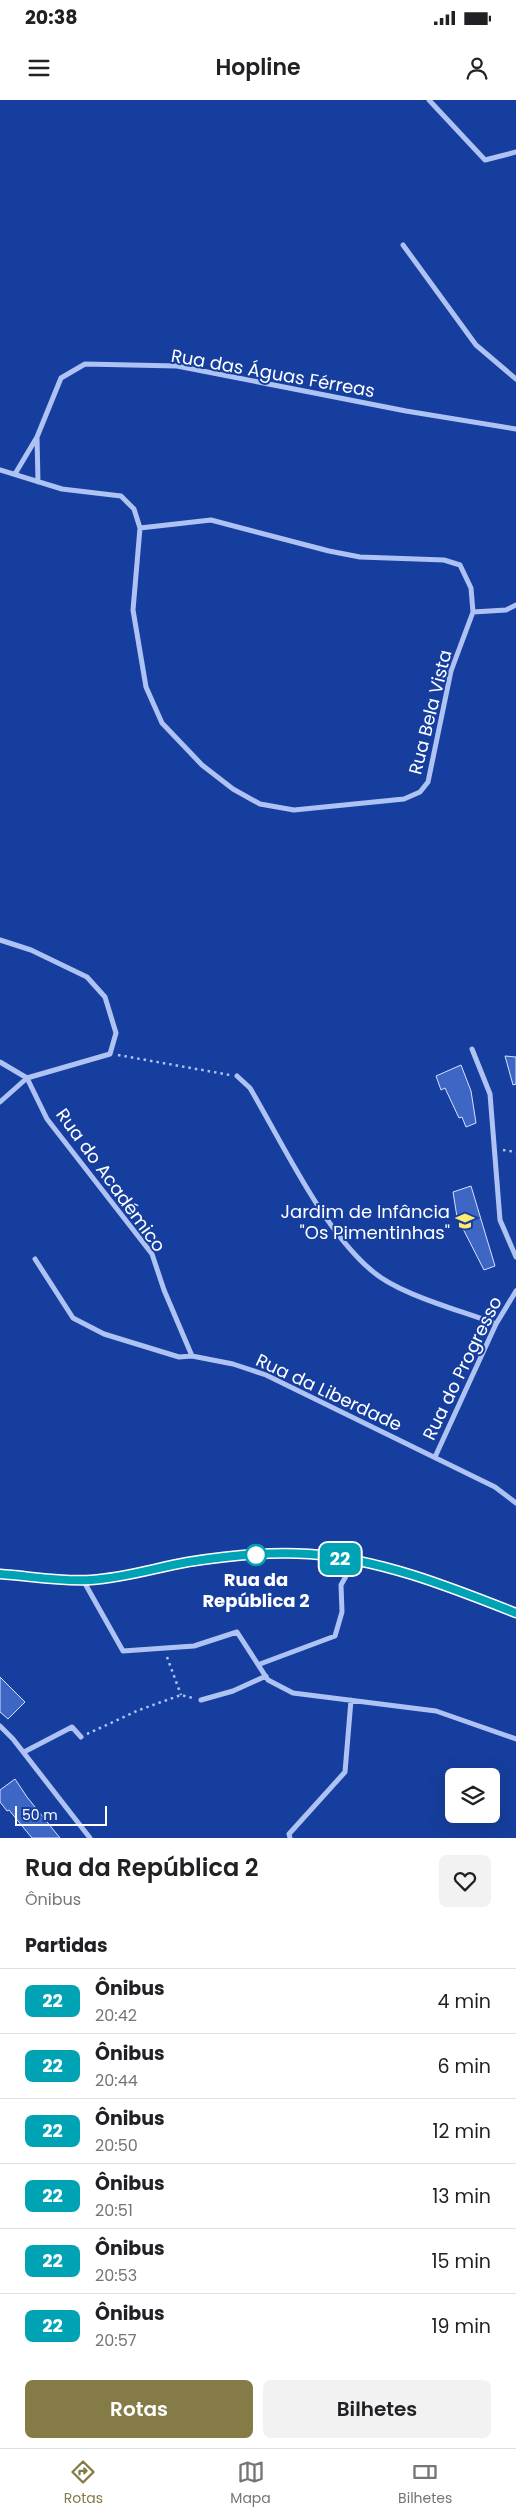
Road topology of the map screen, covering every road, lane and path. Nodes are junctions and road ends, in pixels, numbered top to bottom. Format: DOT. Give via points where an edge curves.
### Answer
graph roads {
  1 [pos="429,100"];
  2 [pos="516,152"];
  3 [pos="403,245"];
  4 [pos="516,379"];
  5 [pos="516,429"];
  6 [pos="37,437"];
  7 [pos="0,470"];
  8 [pos="15,474"];
  9 [pos="38,482"];
  10 [pos="140,528"];
  11 [pos="516,605"];
  12 [pos="473,612"];
  13 [pos="0,940"];
  14 [pos="472,1049"];
  15 [pos="110,1054"];
  16 [pos="0,1062"];
  17 [pos="237,1076"];
  18 [pos="27,1078"];
  19 [pos="0,1102"];
  20 [pos="496,1150"];
  21 [pos="516,1152"];
  22 [pos="516,1257"];
  23 [pos="35,1259"];
  24 [pos="516,1291"];
  25 [pos="496,1324"];
  26 [pos="192,1356"];
  27 [pos="434,1457"];
  28 [pos="516,1503"];
  29 [pos="354,1562"];
  30 [pos="0,1574"];
  31 [pos="83,1580"];
  32 [pos="516,1613"];
  33 [pos="164,1648"];
  34 [pos="260,1664"];
  35 [pos="266,1676"];
  36 [pos="181,1695"];
  37 [pos="201,1700"];
  38 [pos="351,1700"];
  39 [pos="0,1726"];
  40 [pos="81,1737"];
  41 [pos="516,1739"];
  42 [pos="24,1752"];
  43 [pos="90,1838"];
  44 [pos="290,1838"];
  1 -- 2 [label="street" via="485,160"];
  3 -- 4 [label="street" via="476,346"];
  5 -- 6 [label="street, Rua das Águas Férreas" via="177,366 85,364 61,378"];
  6 -- 8 [label="street, Rua das Águas Férreas"];
  6 -- 9 [label="street, Rua das Águas Férreas"];
  7 -- 8 [label="street"];
  8 -- 9 [label="street"];
  9 -- 10 [label="street" via="62,489 121,496 134,509"];
  10 -- 12 [label="street" via="211,520 360,557 444,560 460,565 471,588"];
  10 -- 12 [label="street, Rua Bela Vista" via="133,610 146,687 162,723 202,765 233,789 260,804 294,810 404,799 420,792 428,782 451,671"];
  11 -- 12 [label="street" via="506,610"];
  13 -- 15 [label="street" via="31,950 87,977 104,997 116,1033"];
  14 -- 20 [label="street" via="490,1094"];
  15 -- 17 [label="path"];
  15 -- 18 [label="street"];
  16 -- 18 [label="street"];
  17 -- 25 [label="street" via="250,1088 321,1210 346,1244 372,1271 402,1288"];
  18 -- 19 [label="street"];
  18 -- 26 [label="street, Rua do Académico" via="47,1119 152,1254"];
  20 -- 21 [label="path"];
  20 -- 22 [label="street" via="500,1220"];
  23 -- 26 [label="street, Rua da Liberdade" via="73,1318 104,1334 179,1357"];
  24 -- 25 [label="street, Rua do Progresso"];
  25 -- 27 [label="street, Rua do Progresso"];
  26 -- 27 [label="street, Rua da Liberdade" via="233,1364 266,1376"];
  27 -- 28 [label="street, Rua da Liberdade" via="494,1487"];
  29 -- 31 [label="street" via="309,1554 256,1555 189,1562 124,1576"];
  29 -- 32 [label="street" via="461,1590"];
  29 -- 34 [label="street" via="341,1585 342,1612 335,1636"];
  30 -- 31 [label="street"];
  31 -- 33 [label="street" via="123,1651"];
  33 -- 34 [label="street" via="194,1646 237,1632"];
  33 -- 36 [label="path"];
  34 -- 35 [label="street"];
  35 -- 37 [label="street" via="233,1691"];
  35 -- 38 [label="street" via="293,1693"];
  36 -- 37 [label="path"];
  36 -- 40 [label="path" via="130,1713"];
  38 -- 41 [label="street" via="436,1711"];
  38 -- 44 [label="street" via="345,1772 289,1834"];
  39 -- 42 [label="street"];
  40 -- 42 [label="street" via="72,1727"];
  42 -- 43 [label="street"];
}
